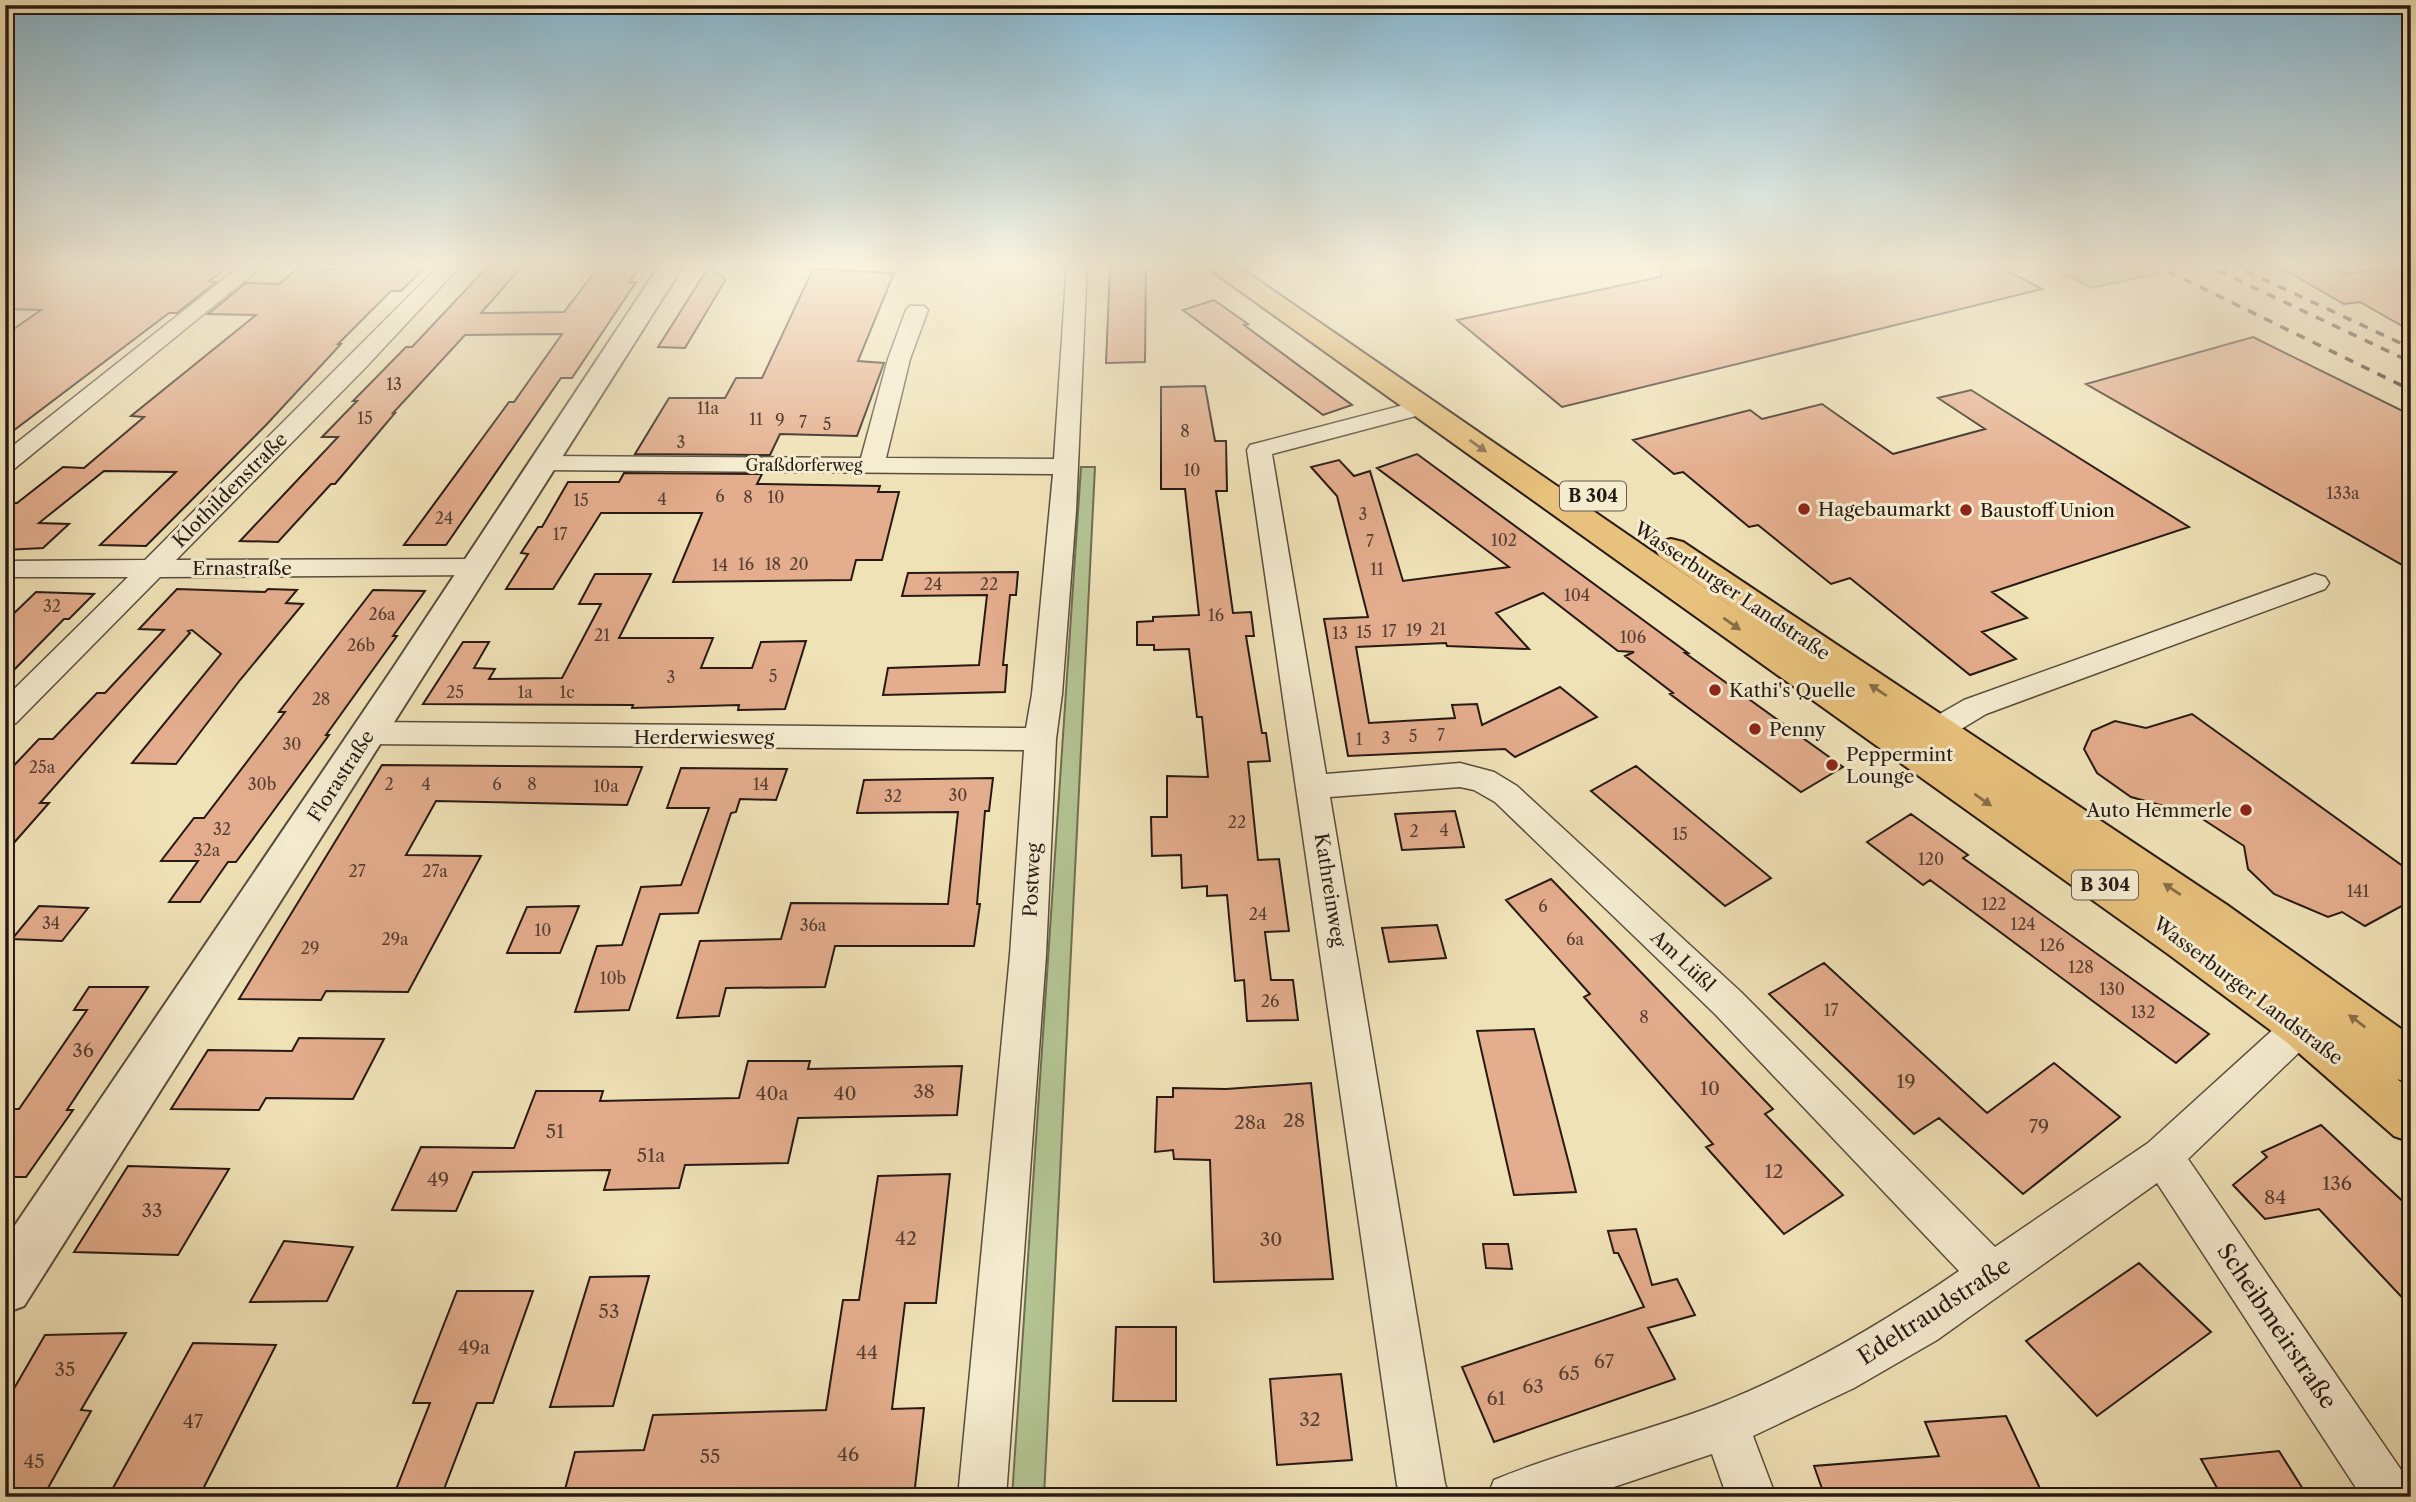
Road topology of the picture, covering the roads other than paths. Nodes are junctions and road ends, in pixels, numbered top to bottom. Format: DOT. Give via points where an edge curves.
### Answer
graph roads {
  1 [pos="168,333"];
  2 [pos="386,333"];
  3 [pos="628,333"];
  4 [pos="909,333"];
  5 [pos="1073,333"];
  6 [pos="1317,333"];
  7 [pos="1351,333"];
  8 [pos="1423,407"];
  9 [pos="545,463"];
  10 [pos="5,464"];
  11 [pos="872,465"];
  12 [pos="1064,467"];
  13 [pos="478,567"];
  14 [pos="151,568"];
  15 [pos="5,569"];
  16 [pos="2315,583"];
  17 [pos="5,716"];
  18 [pos="369,733"];
  19 [pos="1921,738"];
  20 [pos="1040,739"];
  21 [pos="1314,787"];
  22 [pos="2301,1027"];
  23 [pos="2411,1063"];
  24 [pos="2411,1120"];
  25 [pos="2162,1156"];
  26 [pos="1992,1274"];
  27 [pos="5,1287"];
  28 [pos="1723,1426"];
  29 [pos="982,1497"];
  30 [pos="1426,1497"];
  31 [pos="1511,1497"];
  32 [pos="1752,1497"];
  33 [pos="2391,1497"];
  1 -- 10 [label="street"];
  2 -- 14 [label="street, Klothildenstraße"];
  3 -- 9 [label="street, Florastraße"];
  4 -- 11 [label="street"];
  5 -- 12 [label="street, Postweg"];
  6 -- 8 [label="main road, Wasserburger Landstraße / B 304"];
  19 -- 7 [label="main road, Wasserburger Landstraße / B 304, one-way"];
  8 -- 19 [label="main road, Wasserburger Landstraße / B 304, one-way"];
  8 -- 21 [label="street, Kathreinweg" via="1259,450"];
  9 -- 11 [label="street, Graßdorferweg"];
  9 -- 13 [label="street, Florastraße"];
  11 -- 12 [label="street, Graßdorferweg"];
  12 -- 20 [label="street, Postweg"];
  13 -- 14 [label="street, Ernastraße"];
  13 -- 18 [label="street, Florastraße"];
  14 -- 15 [label="street, Ernastraße"];
  14 -- 17 [label="street, Klothildenstraße"];
  16 -- 19 [label="street" via="1975,707"];
  18 -- 20 [label="street, Herderwiesweg"];
  18 -- 27 [label="street, Florastraße"];
  19 -- 22 [label="main road, Wasserburger Landstraße / B 304, one-way" via="2105,885"];
  23 -- 19 [label="main road, Wasserburger Landstraße / B 304, one-way" via="2212,917"];
  20 -- 29 [label="street, Postweg" via="1028,955"];
  21 -- 26 [label="street, Am Lüßl" via="1460,775 1483,780 1506,794 1728,1003"];
  21 -- 30 [label="street, Kathreinweg"];
  22 -- 24 [label="main road, Wasserburger Landstraße / B 304"];
  22 -- 25 [label="street, Edeltraudstraße"];
  25 -- 26 [label="street, Edeltraudstraße"];
  25 -- 33 [label="street, Scheibmeirstraße"];
  26 -- 28 [label="street, Edeltraudstraße" via="1922,1324 1838,1372"];
  28 -- 31 [label="street, Edeltraudstraße"];
  28 -- 32 [label="street"];
}
